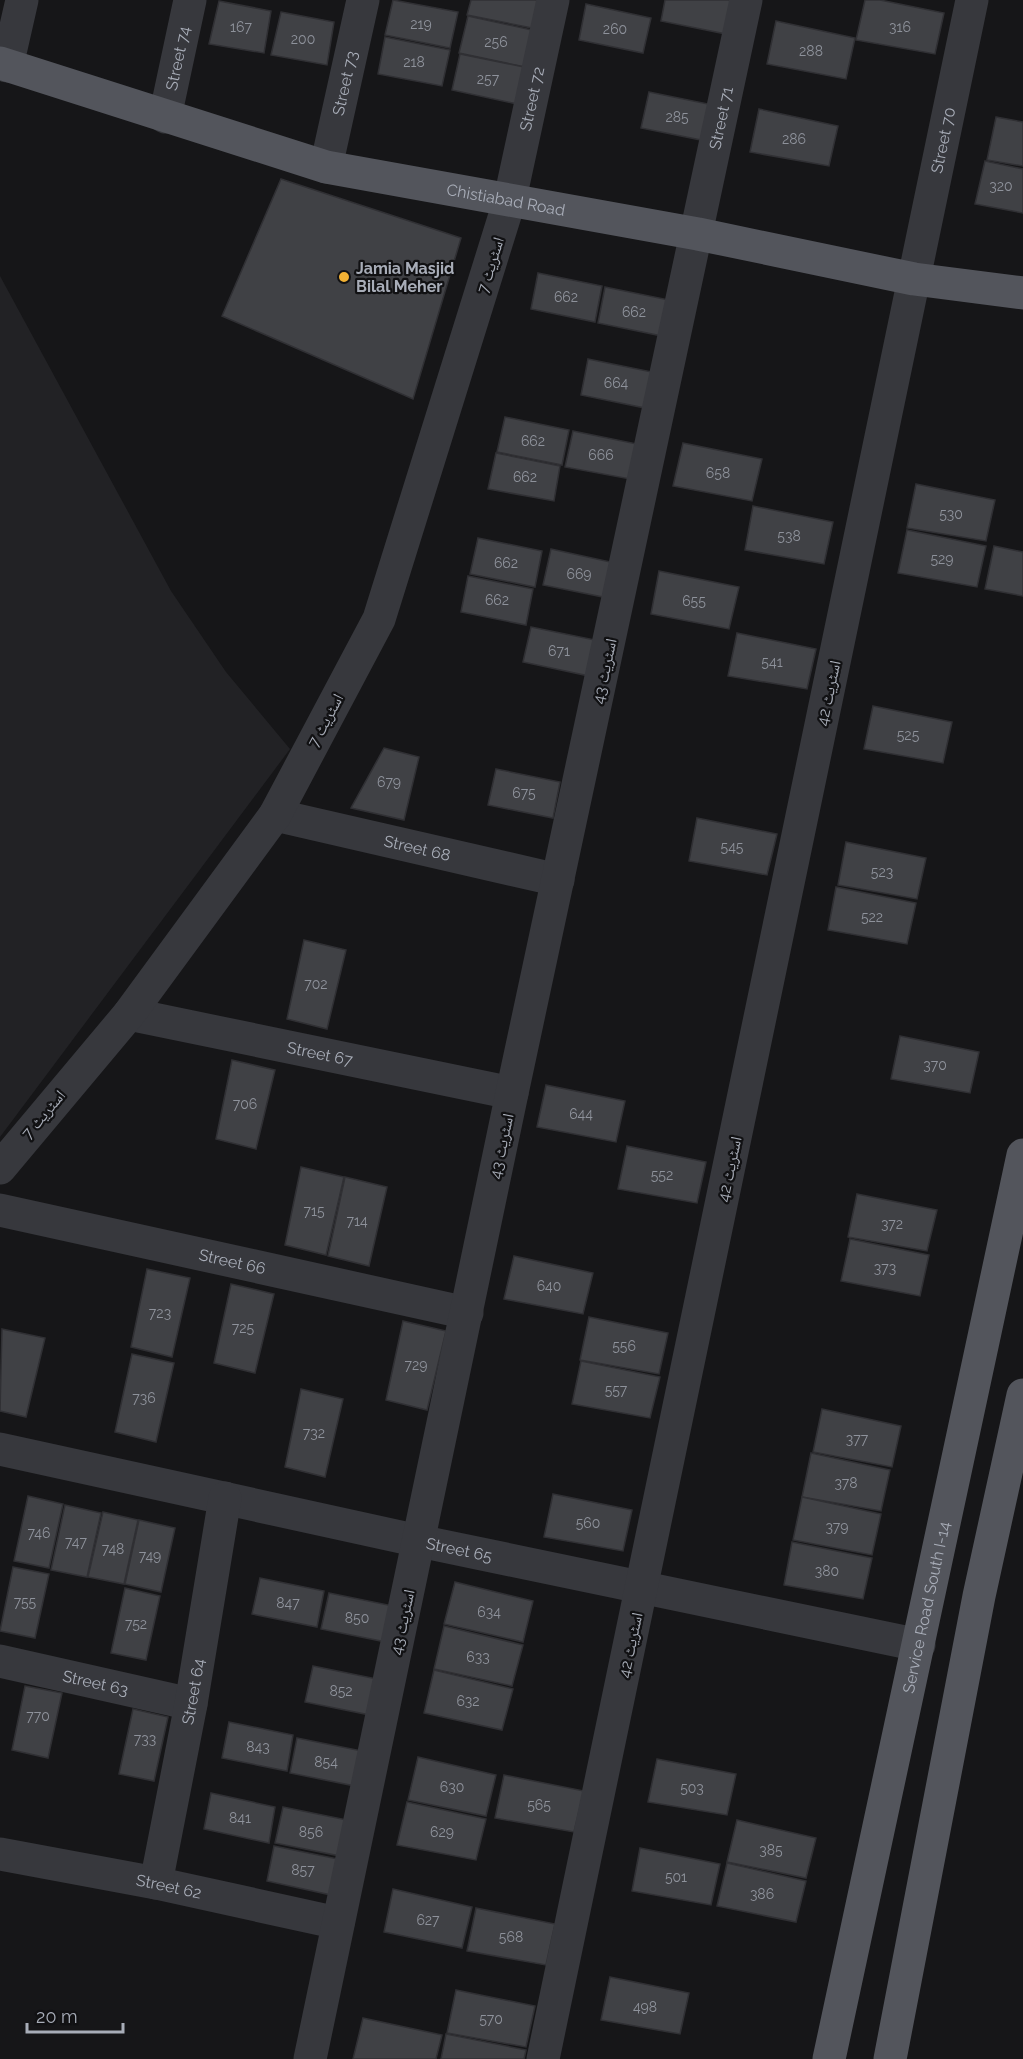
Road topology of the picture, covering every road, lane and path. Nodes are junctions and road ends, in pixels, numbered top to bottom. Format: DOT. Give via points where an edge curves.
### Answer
graph roads {
  1 [pos="22,0"];
  2 [pos="190,0"];
  3 [pos="363,0"];
  4 [pos="553,0"];
  5 [pos="746,0"];
  6 [pos="972,0"];
  7 [pos="3,64"];
  8 [pos="165,117"];
  9 [pos="326,167"];
  10 [pos="510,199"];
  11 [pos="698,234"];
  12 [pos="914,279"];
  13 [pos="1023,293"];
  14 [pos="275,815"];
  15 [pos="558,880"];
  16 [pos="129,1014"];
  17 [pos="512,1093"];
  18 [pos="1023,1155"];
  19 [pos="0,1168"];
  20 [pos="0,1210"];
  21 [pos="467,1313"];
  22 [pos="1023,1395"];
  23 [pos="0,1449"];
  24 [pos="225,1498"];
  25 [pos="419,1541"];
  26 [pos="642,1587"];
  27 [pos="919,1645"];
  28 [pos="0,1661"];
  29 [pos="191,1704"];
  30 [pos="0,1854"];
  31 [pos="156,1883"];
  32 [pos="338,1923"];
  33 [pos="310,2059"];
  34 [pos="543,2059"];
  35 [pos="829,2059"];
  36 [pos="890,2059"];
  1 -- 7 [label="street"];
  2 -- 8 [label="street, Street 74"];
  3 -- 9 [label="street, Street 73"];
  4 -- 10 [label="street, Street 72"];
  5 -- 11 [label="street, Street 71"];
  6 -- 12 [label="street, Street 70"];
  7 -- 8 [label="main road, Chistiabad Road"];
  8 -- 9 [label="main road, Chistiabad Road"];
  9 -- 10 [label="main road, Chistiabad Road"];
  10 -- 11 [label="main road, Chistiabad Road"];
  10 -- 14 [label="street, اسٹریٹ 7" via="379,619"];
  11 -- 12 [label="main road, Chistiabad Road"];
  11 -- 15 [label="street, اسٹریٹ 43"];
  12 -- 13 [label="main road, Chistiabad Road"];
  12 -- 26 [label="street, اسٹریٹ 42"];
  14 -- 15 [label="street, Street 68"];
  14 -- 16 [label="street, اسٹریٹ 7"];
  15 -- 17 [label="street, اسٹریٹ 43"];
  16 -- 17 [label="street, Street 67"];
  16 -- 19 [label="street, اسٹریٹ 7"];
  17 -- 21 [label="street, اسٹریٹ 43"];
  18 -- 27 [label="main road, Service Road South I-14"];
  20 -- 21 [label="street, Street 66"];
  21 -- 25 [label="street, اسٹریٹ 43"];
  22 -- 36 [label="main road" via="979,1596"];
  23 -- 24 [label="street, Street 65"];
  24 -- 25 [label="street, Street 65"];
  24 -- 29 [label="street, Street 64"];
  25 -- 26 [label="street, Street 65"];
  25 -- 32 [label="street, اسٹریٹ 43"];
  26 -- 27 [label="street, Street 65"];
  26 -- 34 [label="street, اسٹریٹ 42"];
  27 -- 35 [label="main road, Service Road South I-14"];
  28 -- 29 [label="street, Street 63"];
  29 -- 31 [label="street, Street 64"];
  30 -- 31 [label="street, Street 62"];
  31 -- 32 [label="street, Street 62"];
  32 -- 33 [label="street, اسٹریٹ 43"];
}
